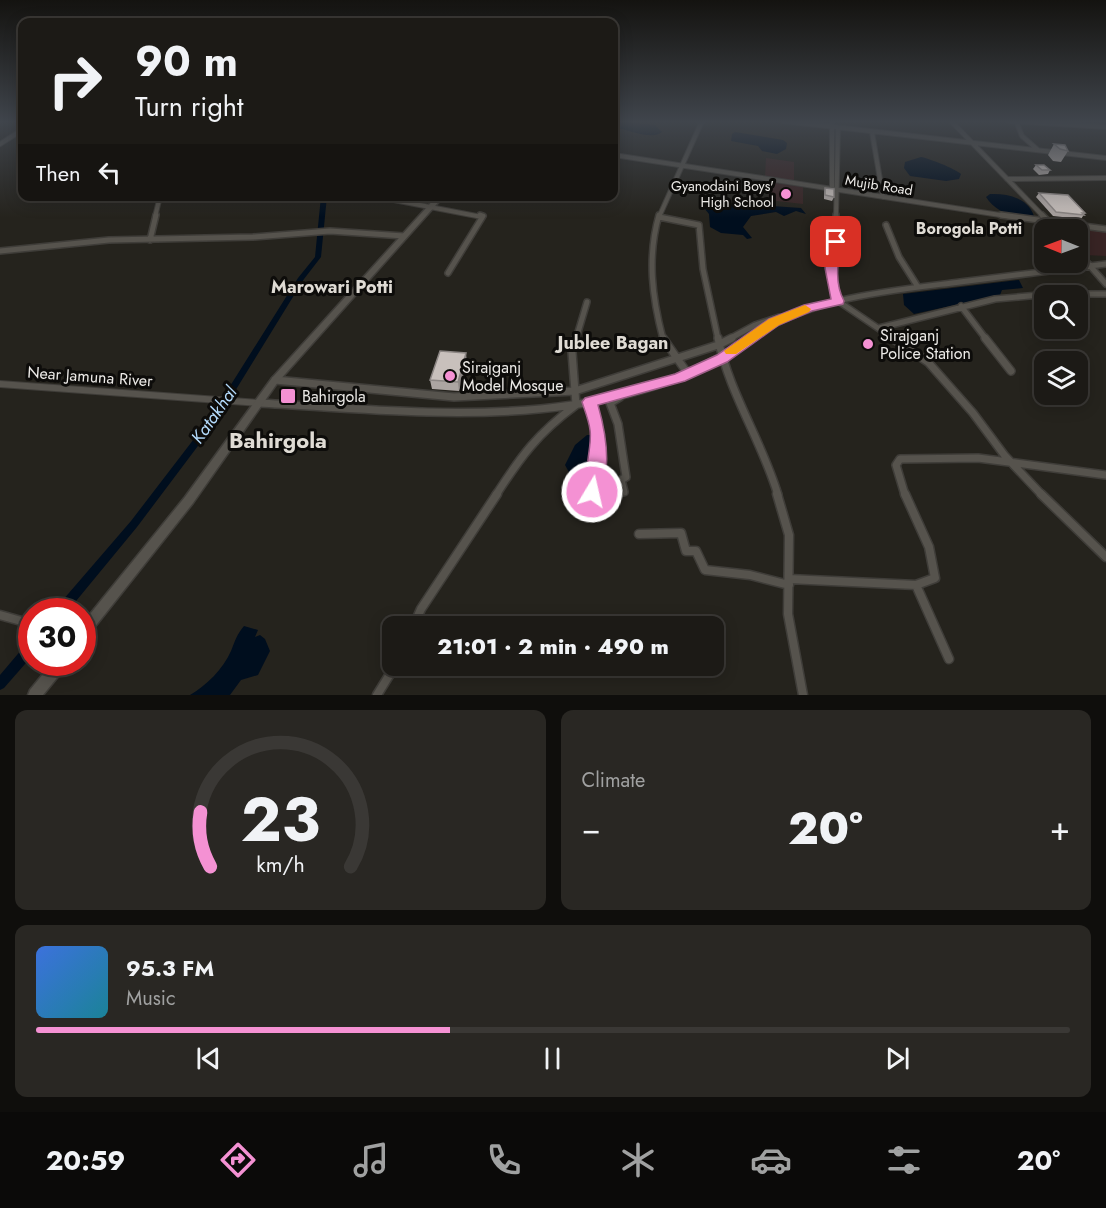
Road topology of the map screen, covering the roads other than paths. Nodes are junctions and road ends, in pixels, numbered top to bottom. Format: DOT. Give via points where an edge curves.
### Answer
graph roads {
  1 [pos="688,153"];
  2 [pos="835,153"];
  3 [pos="876,153"];
  4 [pos="981,153"];
  5 [pos="1056,153"];
  6 [pos="618,156"];
  7 [pos="1106,158"];
  8 [pos="682,166"];
  9 [pos="1106,178"];
  10 [pos="1007,179"];
  11 [pos="835,190"];
  12 [pos="883,197"];
  13 [pos="159,201"];
  14 [pos="397,201"];
  15 [pos="437,201"];
  16 [pos="431,208"];
  17 [pos="659,217"];
  18 [pos="1045,219"];
  19 [pos="1034,221"];
  20 [pos="886,225"];
  21 [pos="1088,227"];
  22 [pos="1106,229"];
  23 [pos="404,236"];
  24 [pos="150,240"];
  25 [pos="0,250"];
  26 [pos="1106,264"];
  27 [pos="1088,265"];
  28 [pos="1034,272"];
  29 [pos="448,273"];
  30 [pos="1106,284"];
  31 [pos="918,287"];
  32 [pos="1106,294"];
  33 [pos="838,301"];
  34 [pos="587,302"];
  35 [pos="961,306"];
  36 [pos="793,313"];
  37 [pos="878,328"];
  38 [pos="718,345"];
  39 [pos="676,358"];
  40 [pos="722,358"];
  41 [pos="1011,371"];
  42 [pos="688,374"];
  43 [pos="275,380"];
  44 [pos="0,384"];
  45 [pos="575,391"];
  46 [pos="625,394"];
  47 [pos="590,402"];
  48 [pos="254,403"];
  49 [pos="576,405"];
  50 [pos="1008,459"];
  51 [pos="1106,475"];
  52 [pos="639,534"];
  53 [pos="1106,557"];
  54 [pos="789,582"];
  55 [pos="916,585"];
  56 [pos="0,615"];
  57 [pos="96,616"];
  58 [pos="418,616"];
  59 [pos="18,620"];
  60 [pos="949,659"];
  61 [pos="50,676"];
  62 [pos="389,676"];
  63 [pos="35,695"];
  64 [pos="377,695"];
  65 [pos="803,695"];
  1 -- 8 [label="street"];
  2 -- 11 [label="street"];
  3 -- 12 [label="street"];
  4 -- 10 [label="street"];
  5 -- 7 [label="street"];
  6 -- 8 [label="street, Mujib Road"];
  8 -- 11 [label="street, Mujib Road"];
  8 -- 17 [label="street"];
  9 -- 10 [label="street"];
  10 -- 18 [label="street"];
  11 -- 12 [label="street, Mujib Road"];
  11 -- 33 [label="street" via="836,242 831,268"];
  12 -- 19 [label="street, Mujib Road"];
  13 -- 24 [label="street"];
  14 -- 16 [label="street"];
  15 -- 16 [label="main road"];
  16 -- 23 [label="main road"];
  16 -- 29 [label="street" via="483,216"];
  17 -- 38 [label="street" via="699,225"];
  17 -- 39 [label="street" via="652,243 654,300 663,339"];
  20 -- 31 [label="street" via="899,257"];
  21 -- 22 [label="street, Mujib Road"];
  23 -- 24 [label="street" via="330,231"];
  23 -- 43 [label="main road"];
  24 -- 25 [label="street"];
  26 -- 27 [label="street"];
  27 -- 30 [label="street"];
  28 -- 31 [label="street"];
  31 -- 33 [label="street"];
  32 -- 35 [label="street" via="1031,296"];
  33 -- 36 [label="street"];
  33 -- 37 [label="street"];
  34 -- 45 [label="street" via="572,352"];
  35 -- 37 [label="street" via="898,326"];
  35 -- 41 [label="street"];
  36 -- 38 [label="street" via="755,325"];
  36 -- 40 [label="street" via="757,332"];
  37 -- 50 [label="street" via="928,362"];
  38 -- 39 [label="street"];
  38 -- 40 [label="street"];
  39 -- 42 [label="street"];
  39 -- 45 [label="street"];
  40 -- 42 [label="street"];
  40 -- 54 [label="street" via="776,485 791,546"];
  42 -- 46 [label="street"];
  43 -- 45 [label="street" via="454,397"];
  43 -- 48 [label="main road"];
  44 -- 48 [label="street, Near Jamuna River"];
  45 -- 49 [label="street"];
  46 -- 47 [label="street"];
  46 -- 47 [label="street" via="610,403 621,437 624,492 592,492 598,431"];
  47 -- 49 [label="street"];
  48 -- 49 [label="street" via="466,414"];
  48 -- 57 [label="main road" via="189,500"];
  49 -- 58 [label="street" via="526,448"];
  50 -- 51 [label="street"];
  50 -- 53 [label="street"];
  50 -- 55 [label="street" via="900,459 896,465 906,499 929,547 935,572 935,578"];
  52 -- 54 [label="street" via="681,533 687,551 696,551 705,570"];
  54 -- 55 [label="street"];
  54 -- 65 [label="street" via="788,615"];
  55 -- 60 [label="street"];
  56 -- 59 [label="street"];
  61 -- 63 [label="main road"];
  62 -- 64 [label="street"];
}
